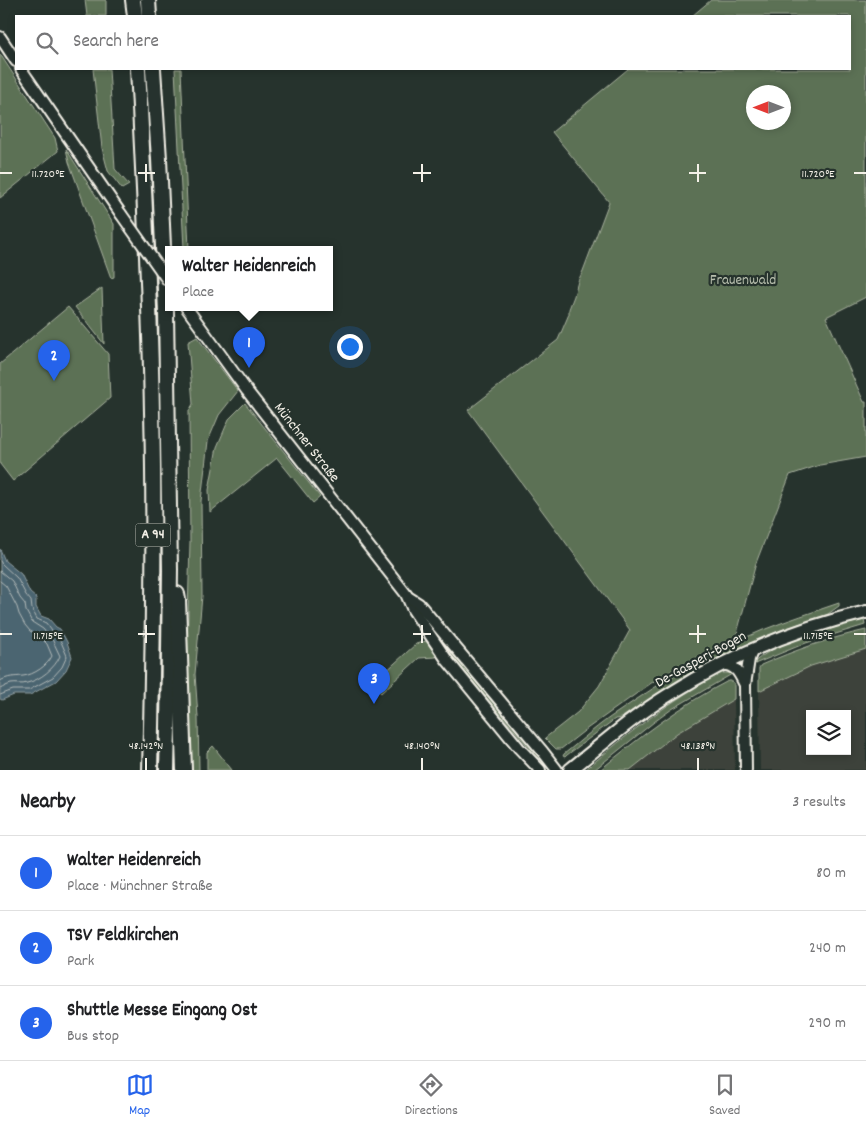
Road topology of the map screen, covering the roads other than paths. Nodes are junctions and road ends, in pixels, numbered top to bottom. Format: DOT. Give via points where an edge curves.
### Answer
graph roads {
  1 [pos="134,0"];
  2 [pos="148,0"];
  3 [pos="135,15"];
  4 [pos="149,15"];
  5 [pos="0,37"];
  6 [pos="15,60"];
  7 [pos="22,70"];
  8 [pos="138,70"];
  9 [pos="153,70"];
  10 [pos="165,276"];
  11 [pos="165,290"];
  12 [pos="166,311"];
  13 [pos="189,311"];
  14 [pos="170,570"];
  15 [pos="406,594"];
  16 [pos="866,612"];
  17 [pos="753,650"];
  18 [pos="722,664"];
  19 [pos="745,685"];
  20 [pos="150,770"];
  21 [pos="167,770"];
  22 [pos="184,770"];
  23 [pos="540,770"];
  24 [pos="557,770"];
  25 [pos="570,770"];
  26 [pos="746,770"];
  1 -- 3 [label="highway"];
  2 -- 4 [label="highway"];
  5 -- 6 [label="street"];
  7 -- 10 [label="street, bridge"];
  8 -- 20 [label="highway, A 94" via="150,300 152,414"];
  9 -- 11 [label="highway, A 94"];
  12 -- 14 [label="highway, A 94"];
  13 -- 15 [label="street, Münchner Straße"];
  14 -- 21 [label="highway, A 94"];
  14 -- 22 [label="highway" via="178,600"];
  15 -- 23 [label="street, Münchner Straße" via="447,660"];
  15 -- 24 [label="street, Münchner Straße" via="419,605"];
  16 -- 17 [label="main road, De-Gasperi-Bogen" via="824,622"];
  17 -- 18 [label="main road, De-Gasperi-Bogen"];
  17 -- 19 [label="street"];
  18 -- 19 [label="street" via="735,669"];
  18 -- 25 [label="main road, De-Gasperi-Bogen" via="648,708"];
  19 -- 26 [label="street"];
}
